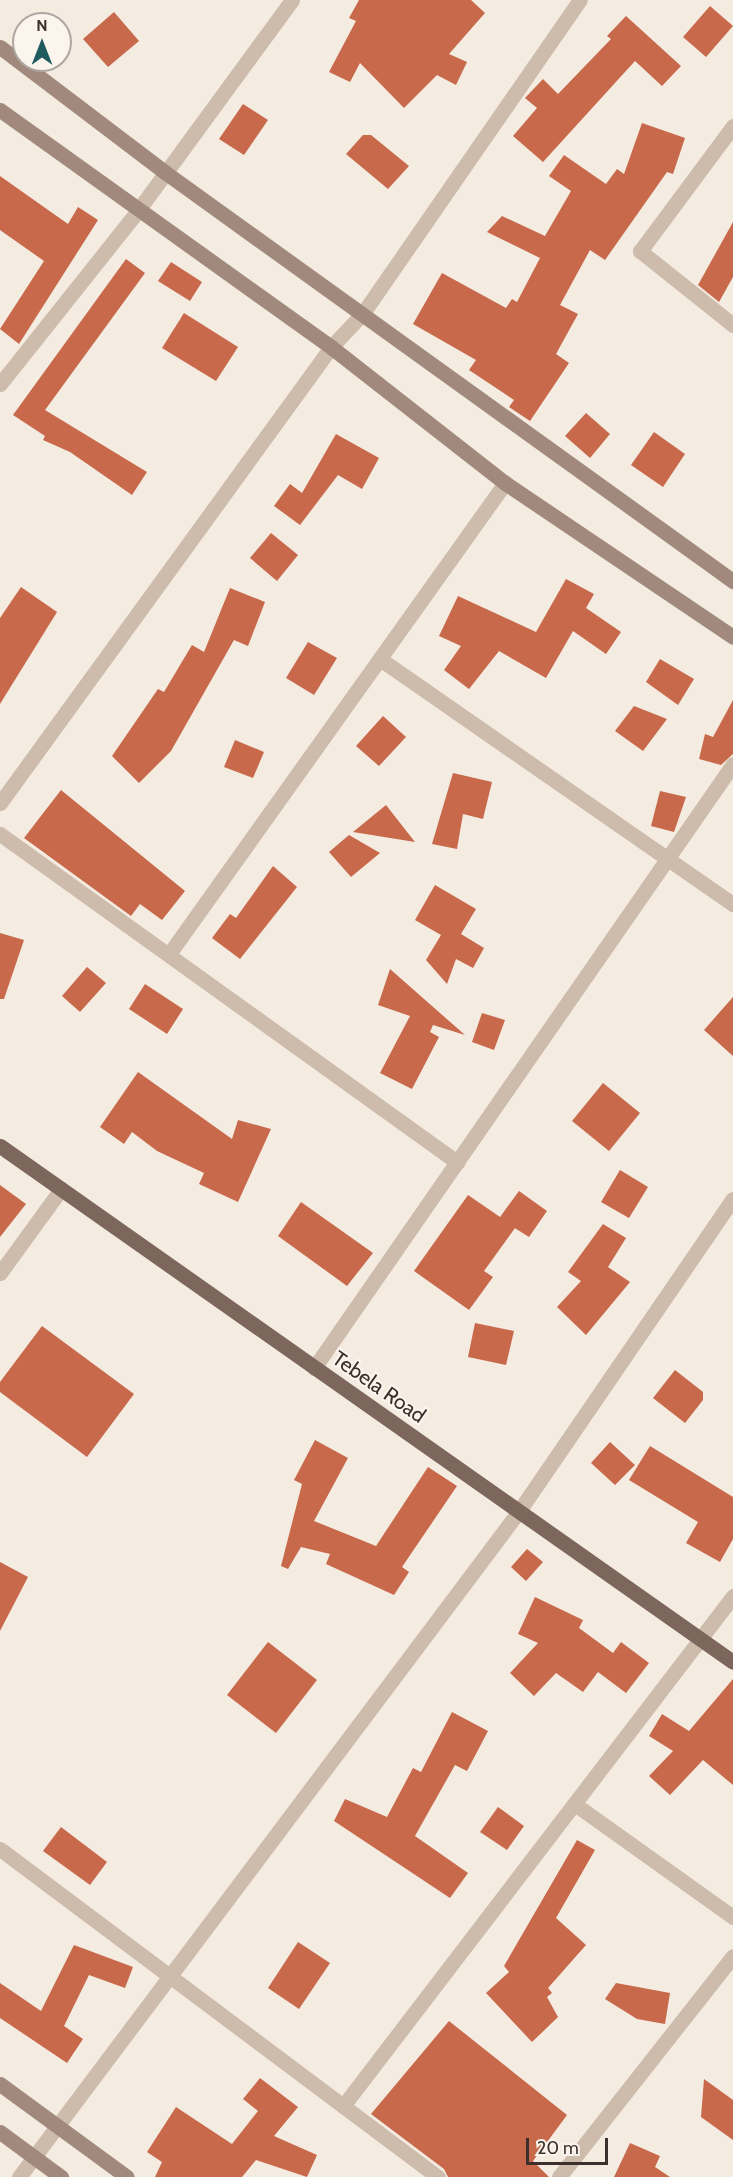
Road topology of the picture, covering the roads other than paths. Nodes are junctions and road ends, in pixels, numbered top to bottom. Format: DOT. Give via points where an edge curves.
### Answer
graph roads {
  1 [pos="292,0"];
  2 [pos="580,0"];
  3 [pos="0,47"];
  4 [pos="0,110"];
  5 [pos="733,126"];
  6 [pos="166,172"];
  7 [pos="139,209"];
  8 [pos="363,313"];
  9 [pos="733,325"];
  10 [pos="331,347"];
  11 [pos="0,384"];
  12 [pos="505,483"];
  13 [pos="733,581"];
  14 [pos="733,637"];
  15 [pos="380,659"];
  16 [pos="733,764"];
  17 [pos="0,803"];
  18 [pos="0,834"];
  19 [pos="667,862"];
  20 [pos="733,904"];
  21 [pos="169,954"];
  22 [pos="0,1146"];
  23 [pos="457,1162"];
  24 [pos="61,1189"];
  25 [pos="733,1199"];
  26 [pos="0,1273"];
  27 [pos="314,1368"];
  28 [pos="519,1511"];
  29 [pos="733,1596"];
  30 [pos="702,1641"];
  31 [pos="733,1662"];
  32 [pos="576,1805"];
  33 [pos="0,1849"];
  34 [pos="733,1917"];
  35 [pos="733,1956"];
  36 [pos="169,1975"];
  37 [pos="0,2084"];
  38 [pos="344,2106"];
  39 [pos="57,2124"];
  40 [pos="0,2132"];
  41 [pos="34,2157"];
  42 [pos="19,2177"];
  43 [pos="61,2177"];
  44 [pos="127,2177"];
  45 [pos="438,2177"];
  46 [pos="559,2177"];
  1 -- 6 [label="street"];
  2 -- 8 [label="street"];
  3 -- 6 [label="main road"];
  4 -- 7 [label="main road"];
  5 -- 9 [label="street" via="640,251"];
  6 -- 7 [label="street"];
  6 -- 8 [label="main road"];
  7 -- 10 [label="main road"];
  7 -- 11 [label="street"];
  8 -- 10 [label="street"];
  8 -- 13 [label="main road"];
  10 -- 12 [label="main road"];
  10 -- 17 [label="street"];
  12 -- 14 [label="main road"];
  12 -- 15 [label="street"];
  15 -- 19 [label="street"];
  15 -- 21 [label="street"];
  16 -- 19 [label="street"];
  18 -- 21 [label="street"];
  19 -- 20 [label="street"];
  19 -- 23 [label="street"];
  21 -- 23 [label="street"];
  22 -- 24 [label="main road, Tebela Road"];
  23 -- 27 [label="street"];
  24 -- 26 [label="street"];
  24 -- 27 [label="main road, Tebela Road"];
  25 -- 28 [label="street"];
  27 -- 28 [label="main road, Tebela Road"];
  28 -- 30 [label="main road, Tebela Road"];
  28 -- 36 [label="street"];
  29 -- 30 [label="street"];
  30 -- 31 [label="main road, Tebela Road"];
  30 -- 32 [label="street"];
  32 -- 34 [label="street"];
  32 -- 38 [label="street"];
  33 -- 36 [label="street"];
  35 -- 46 [label="street"];
  36 -- 38 [label="street"];
  36 -- 39 [label="street"];
  37 -- 39 [label="main road"];
  38 -- 45 [label="street"];
  39 -- 41 [label="street"];
  39 -- 44 [label="main road"];
  40 -- 41 [label="main road"];
  41 -- 42 [label="street"];
  41 -- 43 [label="main road"];
}
